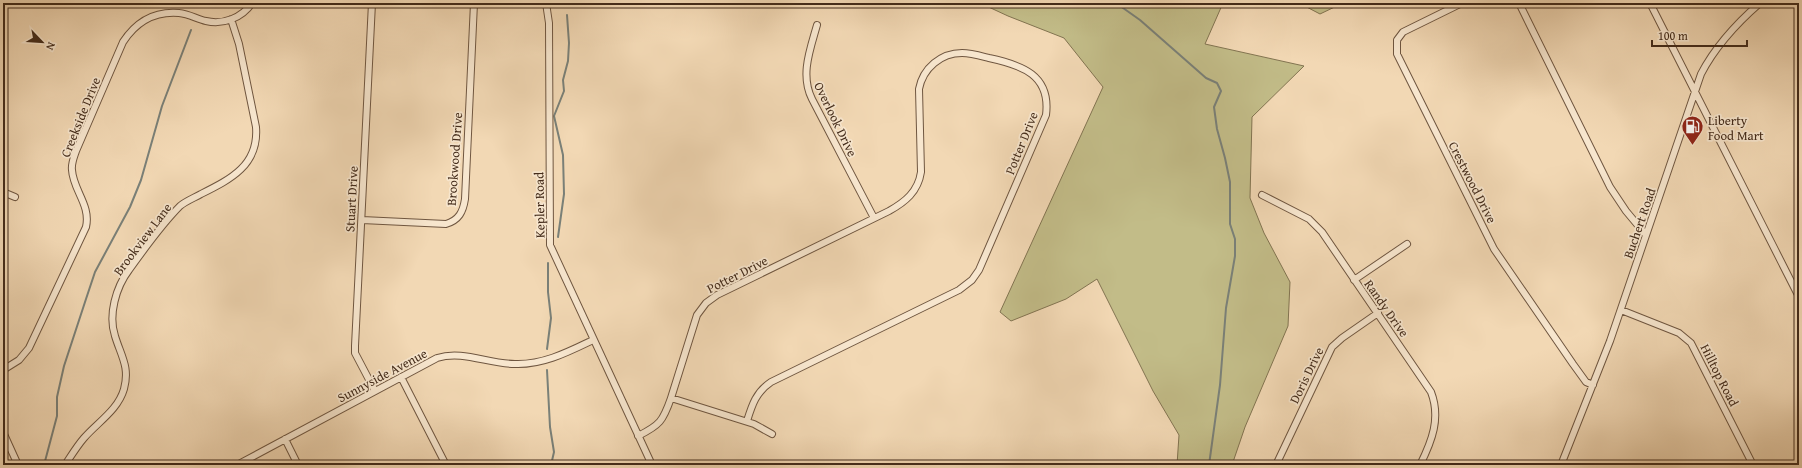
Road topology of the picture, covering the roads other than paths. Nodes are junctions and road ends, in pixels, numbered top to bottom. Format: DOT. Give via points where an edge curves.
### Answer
graph roads {
  1 [pos="252,3"];
  2 [pos="372,3"];
  3 [pos="474,3"];
  4 [pos="546,3"];
  5 [pos="1462,3"];
  6 [pos="1519,3"];
  7 [pos="1650,3"];
  8 [pos="1760,3"];
  9 [pos="231,19"];
  10 [pos="817,25"];
  11 [pos="1695,91"];
  12 [pos="3,192"];
  13 [pos="1262,195"];
  14 [pos="15,197"];
  15 [pos="874,218"];
  16 [pos="362,220"];
  17 [pos="1646,235"];
  18 [pos="1407,244"];
  19 [pos="1354,280"];
  20 [pos="1799,297"];
  21 [pos="1621,310"];
  22 [pos="1378,313"];
  23 [pos="593,340"];
  24 [pos="3,370"];
  25 [pos="400,377"];
  26 [pos="1593,385"];
  27 [pos="375,391"];
  28 [pos="671,398"];
  29 [pos="747,421"];
  30 [pos="3,432"];
  31 [pos="772,434"];
  32 [pos="638,436"];
  33 [pos="285,439"];
  34 [pos="1564,463"];
  35 [pos="18,465"];
  36 [pos="65,465"];
  37 [pos="237,465"];
  38 [pos="298,465"];
  39 [pos="446,465"];
  40 [pos="652,465"];
  41 [pos="1276,465"];
  42 [pos="1420,465"];
  43 [pos="1753,465"];
  1 -- 9 [label="street, Creekside Drive" via="241,14"];
  2 -- 16 [label="street, Stuart Drive"];
  3 -- 16 [label="street, Brookwood Drive" via="465,192 461,213 454,221 446,224"];
  4 -- 23 [label="street, Kepler Road" via="549,23 550,245"];
  5 -- 26 [label="street, Crestwood Drive" via="1403,32 1396,43 1397,54 1494,249 1586,382"];
  6 -- 17 [label="street" via="1610,187"];
  7 -- 11 [label="street"];
  8 -- 11 [label="street, Buchert Road" via="1738,24 1711,57"];
  9 -- 24 [label="street, Creekside Drive" via="210,22 183,14 160,14 139,24 124,40 72,164 74,183 86,210 86,227 29,348 19,360"];
  9 -- 36 [label="street, Brookview Lane" via="238,40 256,126 257,136 253,152 235,176 180,207 123,278 112,320 115,338 125,363 124,389 116,406 84,438"];
  10 -- 15 [label="street, Overlook Drive" via="806,71 806,86"];
  11 -- 17 [label="street, Buchert Road"];
  11 -- 20 [label="street"];
  12 -- 14 [label="street"];
  13 -- 19 [label="street, Randy Drive" via="1316,224"];
  15 -- 28 [label="street, Potter Drive" via="717,295 706,303 695,320"];
  15 -- 29 [label="street, Potter Drive" via="902,204 917,186 921,168 918,92 923,76 933,64 952,54 967,53 1017,65 1038,79 1047,104 1044,121 979,270 972,280 959,290 771,382 755,398"];
  16 -- 27 [label="street, Stuart Drive" via="354,346"];
  17 -- 21 [label="street, Buchert Road"];
  18 -- 19 [label="street"];
  19 -- 22 [label="street, Randy Drive"];
  21 -- 26 [label="street, Buchert Road"];
  21 -- 43 [label="street, Hilltop Road" via="1679,333 1691,343"];
  22 -- 41 [label="street, Doris Drive" via="1332,347"];
  22 -- 42 [label="street, Randy Drive" via="1431,392 1436,415 1434,430"];
  23 -- 25 [label="street, Sunnyside Avenue" via="558,356 528,364 508,364 470,356 444,356"];
  23 -- 32 [label="street, Kepler Road"];
  25 -- 27 [label="street, Sunnyside Avenue"];
  25 -- 39 [label="street"];
  26 -- 34 [label="street, Buchert Road"];
  27 -- 33 [label="street, Sunnyside Avenue"];
  28 -- 29 [label="street"];
  28 -- 32 [label="street, Potter Drive" via="660,423"];
  29 -- 31 [label="street"];
  30 -- 35 [label="street"];
  32 -- 40 [label="street"];
  33 -- 37 [label="street, Sunnyside Avenue"];
  33 -- 38 [label="street"];
}
